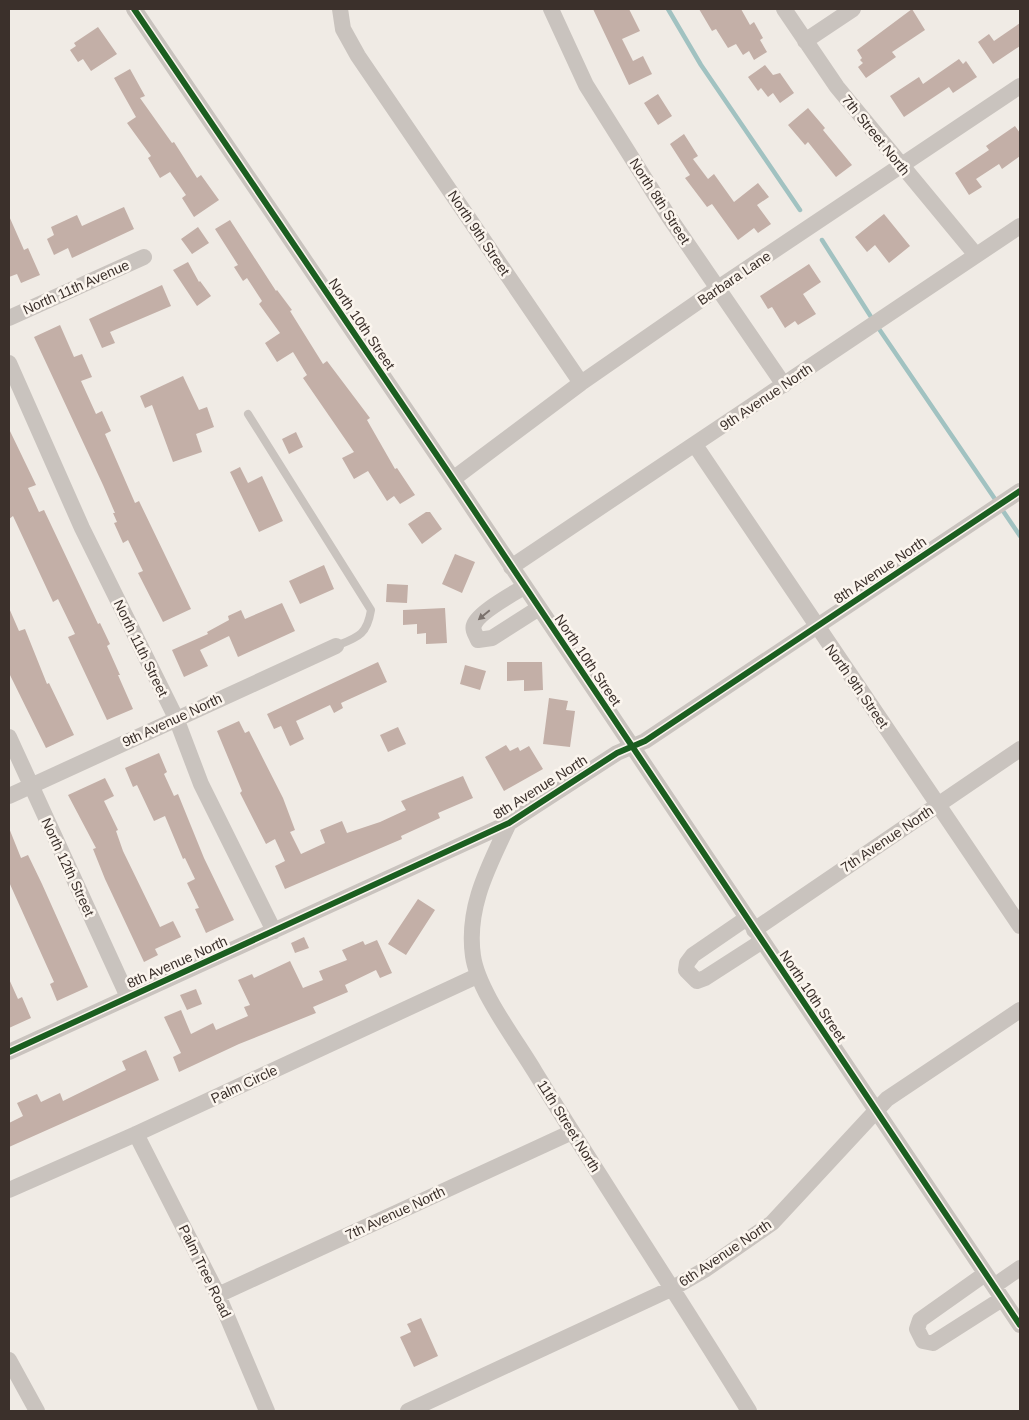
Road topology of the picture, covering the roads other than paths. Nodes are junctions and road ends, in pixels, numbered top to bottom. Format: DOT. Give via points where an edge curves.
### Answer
graph roads {
  1 [pos="134,9"];
  2 [pos="340,9"];
  3 [pos="550,9"];
  4 [pos="784,9"];
  5 [pos="853,9"];
  6 [pos="805,41"];
  7 [pos="1020,86"];
  8 [pos="901,166"];
  9 [pos="1020,226"];
  10 [pos="976,255"];
  11 [pos="144,257"];
  12 [pos="718,288"];
  13 [pos="9,318"];
  14 [pos="9,363"];
  15 [pos="581,383"];
  16 [pos="784,385"];
  17 [pos="248,414"];
  18 [pos="695,445"];
  19 [pos="453,479"];
  20 [pos="1020,491"];
  21 [pos="511,567"];
  22 [pos="524,587"];
  23 [pos="539,608"];
  24 [pos="816,628"];
  25 [pos="336,646"];
  26 [pos="176,718"];
  27 [pos="9,737"];
  28 [pos="632,747"];
  29 [pos="1020,749"];
  30 [pos="31,786"];
  31 [pos="9,796"];
  32 [pos="939,804"];
  33 [pos="508,823"];
  34 [pos="1020,926"];
  35 [pos="754,930"];
  36 [pos="274,931"];
  37 [pos="477,976"];
  38 [pos="128,998"];
  39 [pos="1020,1010"];
  40 [pos="9,1052"];
  41 [pos="876,1111"];
  42 [pos="572,1132"];
  43 [pos="136,1134"];
  44 [pos="9,1190"];
  45 [pos="1020,1268"];
  46 [pos="994,1286"];
  47 [pos="673,1288"];
  48 [pos="218,1295"];
  49 [pos="1020,1325"];
  50 [pos="9,1360"];
  51 [pos="37,1411"];
  52 [pos="267,1411"];
  53 [pos="408,1411"];
  54 [pos="749,1411"];
  1 -- 19 [label="street, North 10th Street"];
  2 -- 15 [label="street, North 9th Street" via="343,29 358,56"];
  3 -- 12 [label="street, North 8th Street" via="586,85"];
  4 -- 6 [label="street, 7th Street North"];
  5 -- 6 [label="street"];
  6 -- 8 [label="street, 7th Street North" via="837,87"];
  7 -- 8 [label="street, Barbara Lane"];
  8 -- 10 [label="street, 7th Street North"];
  8 -- 12 [label="street, Barbara Lane"];
  9 -- 10 [label="street, 9th Avenue North"];
  10 -- 16 [label="street, 9th Avenue North"];
  11 -- 13 [label="street, North 11th Avenue"];
  12 -- 15 [label="street, Barbara Lane"];
  12 -- 16 [label="street, North 8th Street"];
  14 -- 26 [label="street, North 11th Street" via="82,528"];
  15 -- 19 [label="street, Barbara Lane"];
  16 -- 18 [label="street, 9th Avenue North"];
  17 -- 25 [label="lane" via="370,610 368,625 358,637"];
  18 -- 21 [label="street, 9th Avenue North"];
  18 -- 24 [label="street, North 9th Street"];
  19 -- 21 [label="street, North 10th Street"];
  20 -- 24 [label="street, 8th Avenue North"];
  21 -- 22 [label="street, North 10th Street"];
  22 -- 23 [label="street, North 10th Street"];
  22 -- 23 [label="street, one-way" via="480,617 474,625 478,640 492,638"];
  23 -- 28 [label="street, North 10th Street"];
  24 -- 28 [label="street, 8th Avenue North"];
  24 -- 32 [label="street, North 9th Street"];
  25 -- 26 [label="street, 9th Avenue North"];
  26 -- 30 [label="street, 9th Avenue North"];
  26 -- 36 [label="street, North 11th Street" via="200,784"];
  27 -- 30 [label="street, North 12th Street"];
  28 -- 33 [label="street, 8th Avenue North" via="617,753"];
  28 -- 35 [label="street, North 10th Street"];
  29 -- 32 [label="street, 7th Avenue North"];
  30 -- 31 [label="street, 9th Avenue North"];
  30 -- 38 [label="street, North 12th Street"];
  32 -- 34 [label="street, North 9th Street"];
  32 -- 35 [label="street, 7th Avenue North"];
  33 -- 36 [label="street, 8th Avenue North"];
  33 -- 37 [label="street, 11th Street North" via="473,910 470,931"];
  35 -- 41 [label="street, North 10th Street"];
  36 -- 38 [label="street, 8th Avenue North"];
  37 -- 42 [label="street, 11th Street North"];
  37 -- 43 [label="street, Palm Circle"];
  38 -- 40 [label="street, 8th Avenue North"];
  39 -- 41 [label="street, 6th Avenue North" via="887,1100"];
  41 -- 46 [label="street, North 10th Street"];
  41 -- 47 [label="street, 6th Avenue North" via="772,1223"];
  42 -- 47 [label="street, 11th Street North"];
  42 -- 48 [label="street, 7th Avenue North"];
  43 -- 44 [label="street, Palm Circle"];
  43 -- 48 [label="street, Palm Tree Road"];
  45 -- 46 [label="street"];
  46 -- 49 [label="street, North 10th Street"];
  47 -- 53 [label="street, 6th Avenue North"];
  47 -- 54 [label="street, 11th Street North"];
  48 -- 52 [label="street, Palm Tree Road"];
  50 -- 51 [label="street"];
}
